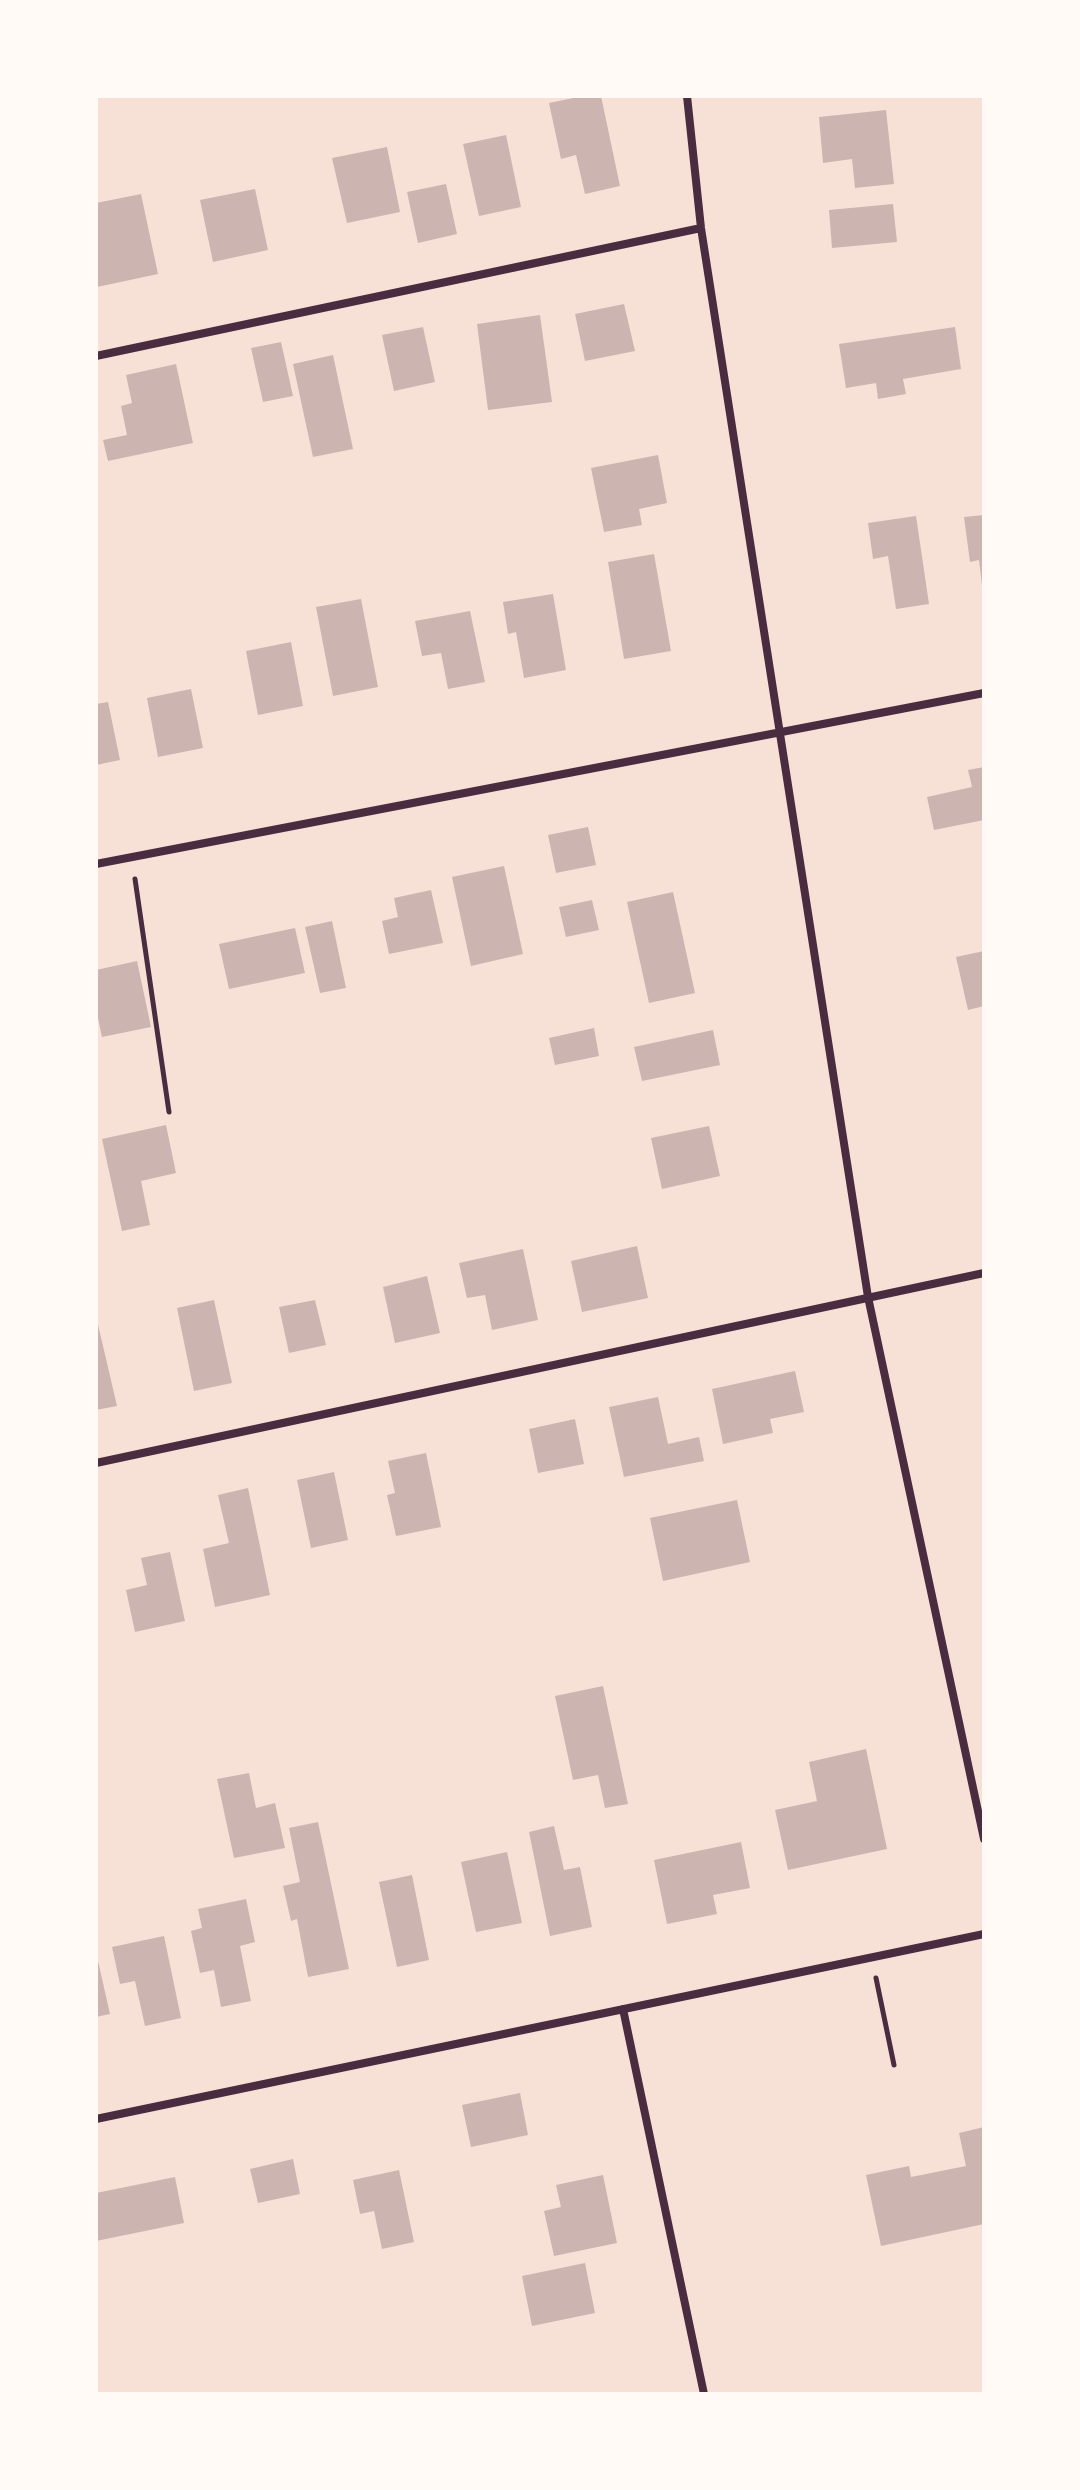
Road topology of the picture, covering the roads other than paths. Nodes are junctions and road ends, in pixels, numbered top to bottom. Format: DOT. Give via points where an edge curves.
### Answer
graph roads {
  1 [pos="687,96"];
  2 [pos="701,228"];
  3 [pos="96,356"];
  4 [pos="984,693"];
  5 [pos="780,733"];
  6 [pos="96,864"];
  7 [pos="984,1273"];
  8 [pos="868,1297"];
  9 [pos="96,1463"];
  10 [pos="984,1839"];
  11 [pos="984,1934"];
  12 [pos="623,2009"];
  13 [pos="96,2119"];
  14 [pos="704,2394"];
  1 -- 2 [label="street"];
  2 -- 3 [label="street"];
  2 -- 5 [label="street"];
  4 -- 5 [label="street"];
  5 -- 6 [label="street"];
  5 -- 8 [label="street"];
  7 -- 8 [label="street"];
  8 -- 9 [label="street"];
  8 -- 10 [label="street"];
  11 -- 12 [label="street"];
  12 -- 13 [label="street"];
  12 -- 14 [label="street"];
}
